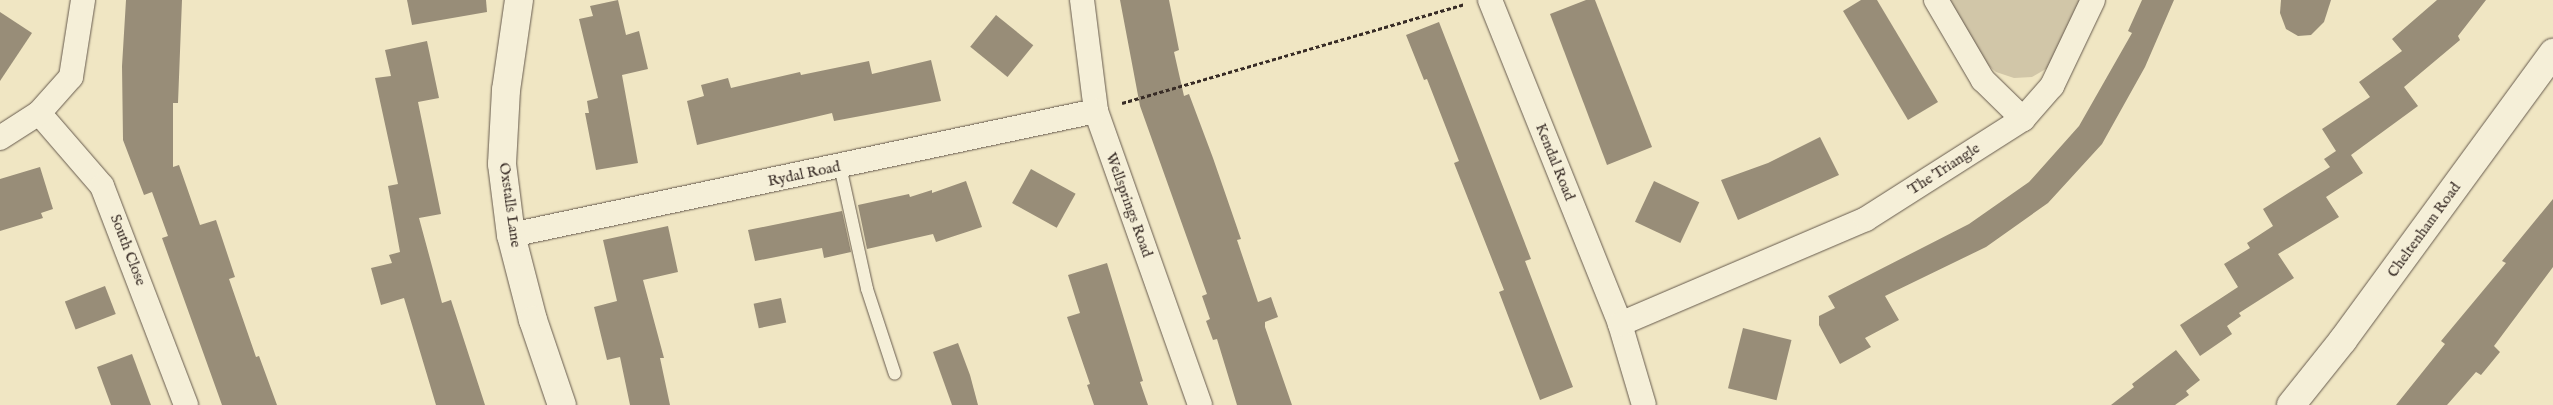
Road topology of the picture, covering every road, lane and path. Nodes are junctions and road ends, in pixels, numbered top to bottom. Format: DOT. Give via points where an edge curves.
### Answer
graph roads {
  1 [pos="84,0"];
  2 [pos="519,0"];
  3 [pos="1082,0"];
  4 [pos="1936,0"];
  5 [pos="2093,0"];
  6 [pos="1480,1"];
  7 [pos="2553,53"];
  8 [pos="1096,111"];
  9 [pos="39,113"];
  10 [pos="2022,119"];
  11 [pos="0,138"];
  12 [pos="840,166"];
  13 [pos="511,235"];
  14 [pos="1620,324"];
  15 [pos="895,374"];
  16 [pos="186,405"];
  17 [pos="562,405"];
  18 [pos="1200,405"];
  19 [pos="1644,405"];
  20 [pos="2291,405"];
  1 -- 9 [label="street" via="71,77"];
  2 -- 13 [label="main road, Oxstalls Lane" via="506,90 502,164"];
  3 -- 8 [label="street, Wellsprings Road"];
  4 -- 10 [label="street" via="1983,80"];
  5 -- 10 [label="street, The Triangle" via="2052,86"];
  6 -- 8 [label="path"];
  6 -- 14 [label="street, Kendal Road"];
  7 -- 20 [label="main road, Cheltenham Road" via="2344,340"];
  8 -- 12 [label="street, Rydal Road"];
  8 -- 18 [label="street, Wellsprings Road"];
  9 -- 11 [label="street"];
  9 -- 16 [label="street, South Close" via="102,186"];
  10 -- 14 [label="street, The Triangle" via="1866,219"];
  12 -- 13 [label="street, Rydal Road"];
  12 -- 15 [label="lane" via="868,289"];
  13 -- 17 [label="main road, Oxstalls Lane" via="533,320"];
  14 -- 19 [label="street, Kendal Road"];
}
